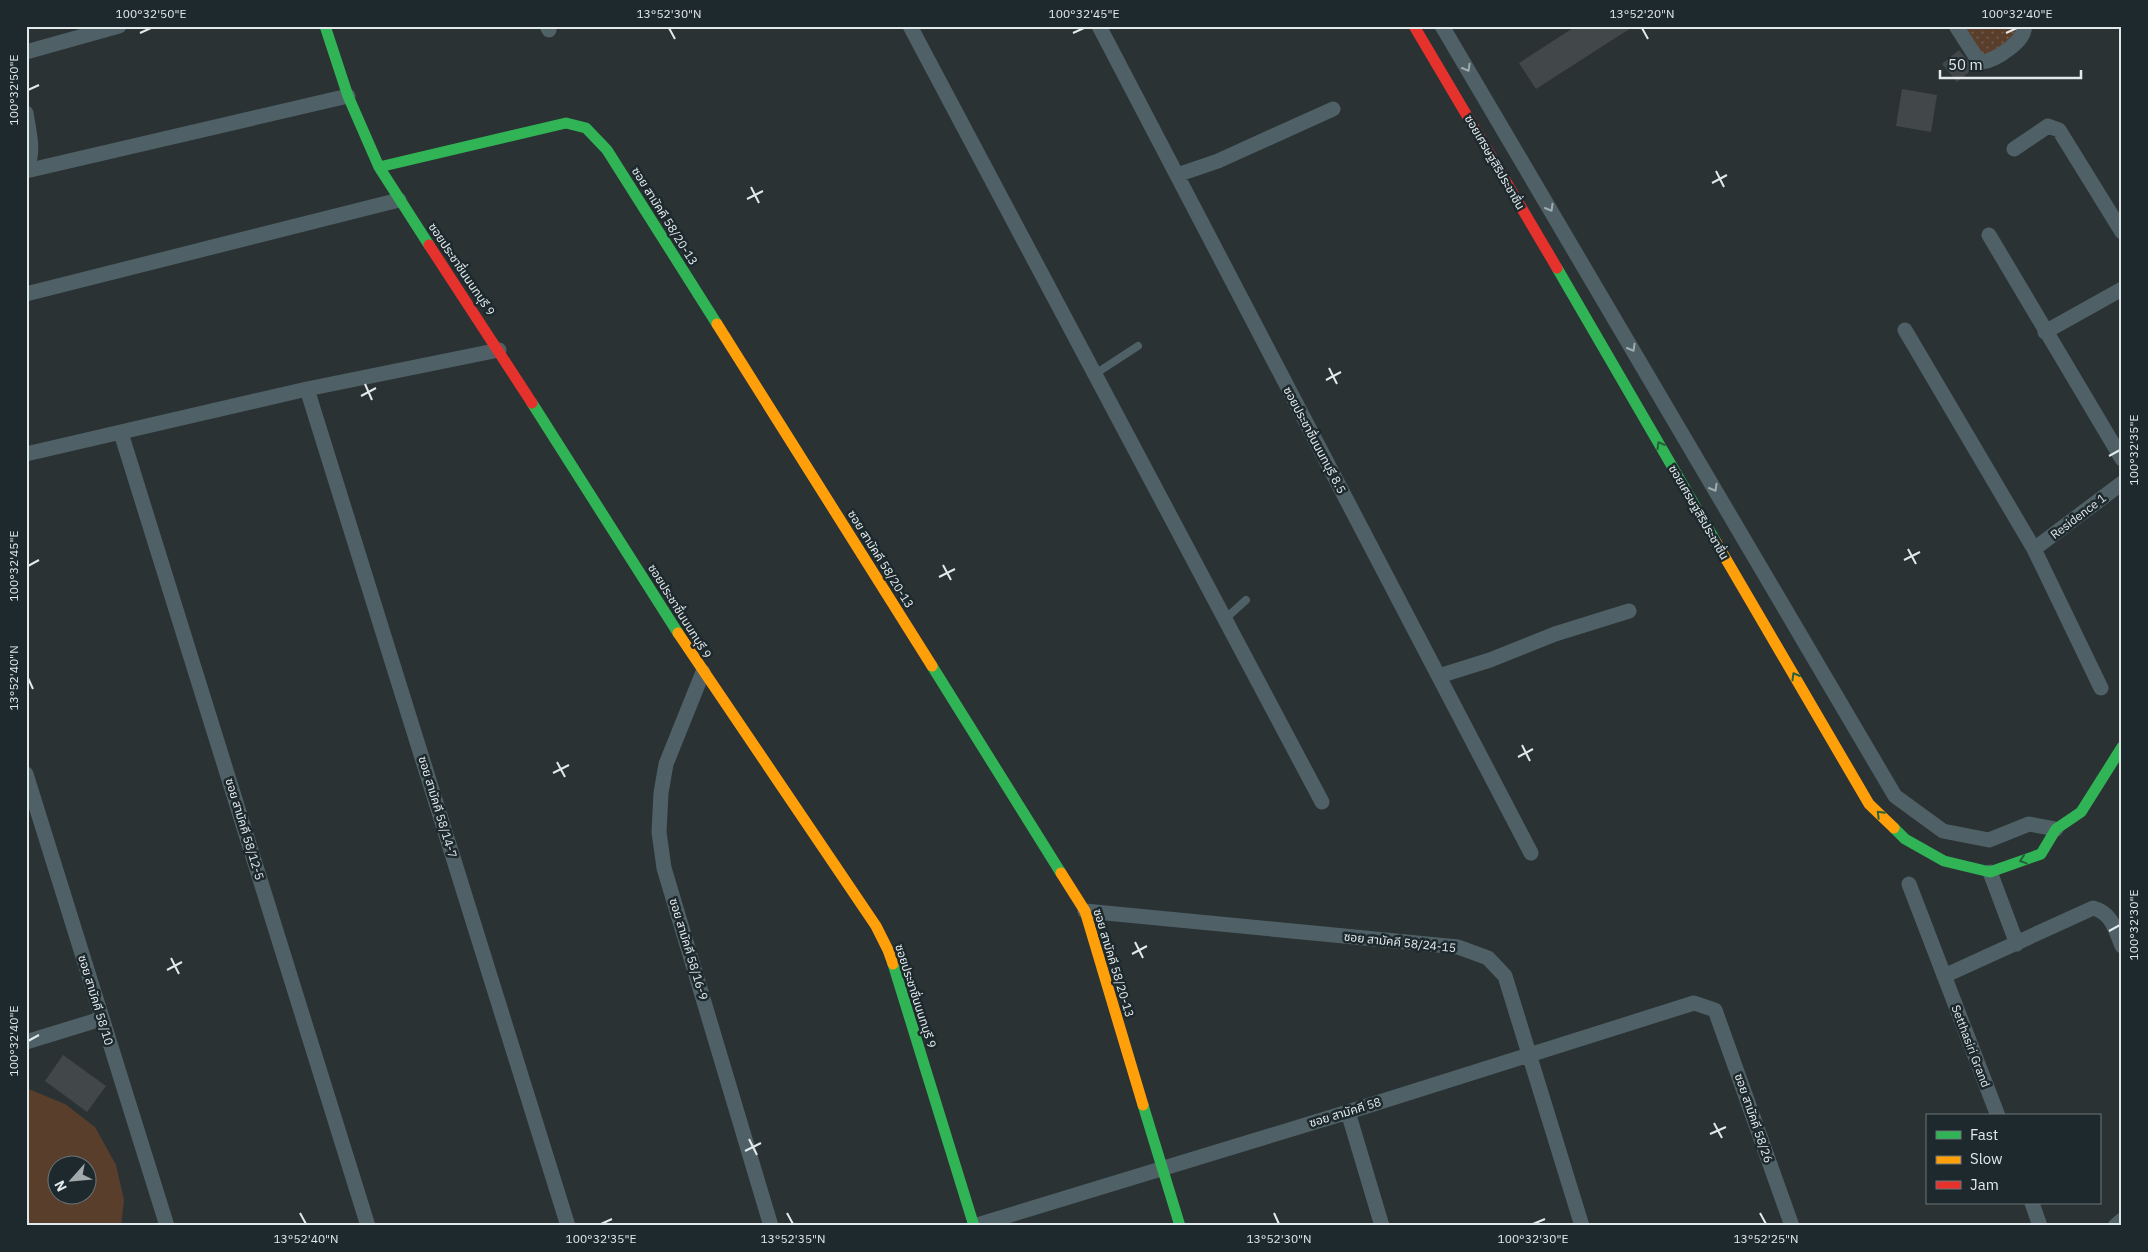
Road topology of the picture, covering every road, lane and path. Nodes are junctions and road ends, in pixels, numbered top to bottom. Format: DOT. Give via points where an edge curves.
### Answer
graph roads {
  1 [pos="119,26"];
  2 [pos="325,26"];
  3 [pos="910,26"];
  4 [pos="1099,26"];
  5 [pos="1414,26"];
  6 [pos="1442,26"];
  7 [pos="1956,26"];
  8 [pos="2024,26"];
  9 [pos="26,52"];
  10 [pos="348,96"];
  11 [pos="1333,109"];
  12 [pos="26,113"];
  13 [pos="2014,149"];
  14 [pos="379,167"];
  15 [pos="26,171"];
  16 [pos="1177,175"];
  17 [pos="399,200"];
  18 [pos="2122,232"];
  19 [pos="1989,234"];
  20 [pos="2122,289"];
  21 [pos="26,294"];
  22 [pos="1905,330"];
  23 [pos="2045,332"];
  24 [pos="1138,346"];
  25 [pos="499,350"];
  26 [pos="1095,374"];
  27 [pos="307,389"];
  28 [pos="121,433"];
  29 [pos="26,454"];
  30 [pos="2122,460"];
  31 [pos="2122,483"];
  32 [pos="2034,550"];
  33 [pos="1246,600"];
  34 [pos="1629,610"];
  35 [pos="1225,619"];
  36 [pos="703,672"];
  37 [pos="1439,676"];
  38 [pos="2101,688"];
  39 [pos="2122,747"];
  40 [pos="26,774"];
  41 [pos="1322,802"];
  42 [pos="2056,829"];
  43 [pos="1531,853"];
  44 [pos="1990,872"];
  45 [pos="1908,884"];
  46 [pos="1085,911"];
  47 [pos="2018,944"];
  48 [pos="2122,946"];
  49 [pos="1944,976"];
  50 [pos="1715,1010"];
  51 [pos="101,1019"];
  52 [pos="26,1042"];
  53 [pos="1529,1054"];
  54 [pos="1348,1112"];
  55 [pos="1997,1114"];
  56 [pos="1162,1168"];
  57 [pos="2032,1204"];
  58 [pos="2122,1220"];
  59 [pos="167,1226"];
  60 [pos="368,1226"];
  61 [pos="568,1226"];
  62 [pos="771,1226"];
  63 [pos="974,1226"];
  64 [pos="1180,1226"];
  65 [pos="1382,1226"];
  66 [pos="1582,1226"];
  67 [pos="1792,1226"];
  68 [pos="2040,1226"];
  69 [pos="2115,1226"];
  1 -- 9 [label="street"];
  2 -- 10 [label="street, ซอยประชาชื่นนนทบุรี 9"];
  3 -- 26 [label="street"];
  4 -- 16 [label="street, ซอยประชาชื่นนนทบุรี 8.5"];
  44 -- 5 [label="street, ซอยเศรษฐสิริประชาชื่น, one-way" via="1944,861 1905,839 1870,804"];
  6 -- 42 [label="street, ซอยเศรษฐสิริประชาชื่น, one-way" via="1895,796 1944,831 1989,840 2029,824"];
  7 -- 8 [label="street" via="1982,62 1991,61 2021,38"];
  10 -- 14 [label="street, ซอยประชาชื่นนนทบุรี 9"];
  10 -- 15 [label="street"];
  11 -- 16 [label="street" via="1218,161"];
  12 -- 15 [label="street" via="32,150"];
  13 -- 18 [label="street" via="2048,126 2059,130"];
  14 -- 17 [label="street, ซอยประชาชื่นนนทบุรี 9"];
  14 -- 46 [label="street, ซอย สามัคคี 58/20-13" via="566,123 586,128 597,137"];
  16 -- 37 [label="street, ซอยประชาชื่นนนทบุรี 8.5"];
  17 -- 21 [label="street"];
  17 -- 25 [label="street, ซอยประชาชื่นนนทบุรี 9"];
  19 -- 23 [label="street"];
  20 -- 23 [label="street"];
  22 -- 32 [label="street"];
  23 -- 30 [label="street"];
  24 -- 26 [label="lane"];
  25 -- 27 [label="street"];
  25 -- 36 [label="street, ซอยประชาชื่นนนทบุรี 9"];
  26 -- 35 [label="street"];
  27 -- 28 [label="street"];
  27 -- 61 [label="street, ซอย สามัคคี 58/14-7"];
  28 -- 29 [label="street"];
  28 -- 60 [label="street, ซอย สามัคคี 58/12-5"];
  31 -- 32 [label="street, Residence 1"];
  32 -- 38 [label="street"];
  33 -- 35 [label="lane"];
  34 -- 37 [label="street"];
  35 -- 41 [label="street"];
  36 -- 62 [label="street, ซอย สามัคคี 58/16-9" via="666,764 660,832 664,868"];
  36 -- 63 [label="street, ซอยประชาชื่นนนทบุรี 9" via="870,918 888,950"];
  37 -- 43 [label="street, ซอยประชาชื่นนนทบุรี 8.5"];
  39 -- 42 [label="street" via="2081,812"];
  40 -- 51 [label="street, ซอย สามัคคี 58/10"];
  42 -- 44 [label="street, one-way" via="2041,854"];
  44 -- 47 [label="street"];
  45 -- 49 [label="street, Setthasiri Grand"];
  46 -- 53 [label="street, ซอย สามัคคี 58/24-15" via="1458,947 1478,953 1497,965 1505,976"];
  46 -- 56 [label="street, ซอย สามัคคี 58/20-13"];
  47 -- 48 [label="street" via="2093,908 2110,917"];
  47 -- 49 [label="street"];
  49 -- 55 [label="street, Setthasiri Grand"];
  50 -- 53 [label="street, ซอย สามัคคี 58" via="1694,1003"];
  50 -- 67 [label="street, ซอย สามัคคี 58/26"];
  51 -- 52 [label="street"];
  51 -- 59 [label="street, ซอย สามัคคี 58/10"];
  53 -- 54 [label="street, ซอย สามัคคี 58"];
  53 -- 66 [label="street, ซอย สามัคคี 58/24-15"];
  54 -- 56 [label="street, ซอย สามัคคี 58"];
  54 -- 65 [label="street"];
  56 -- 63 [label="street, ซอย สามัคคี 58"];
  56 -- 64 [label="street, ซอย สามัคคี 58/20-13"];
  57 -- 68 [label="street"];
  58 -- 69 [label="street"];
}
